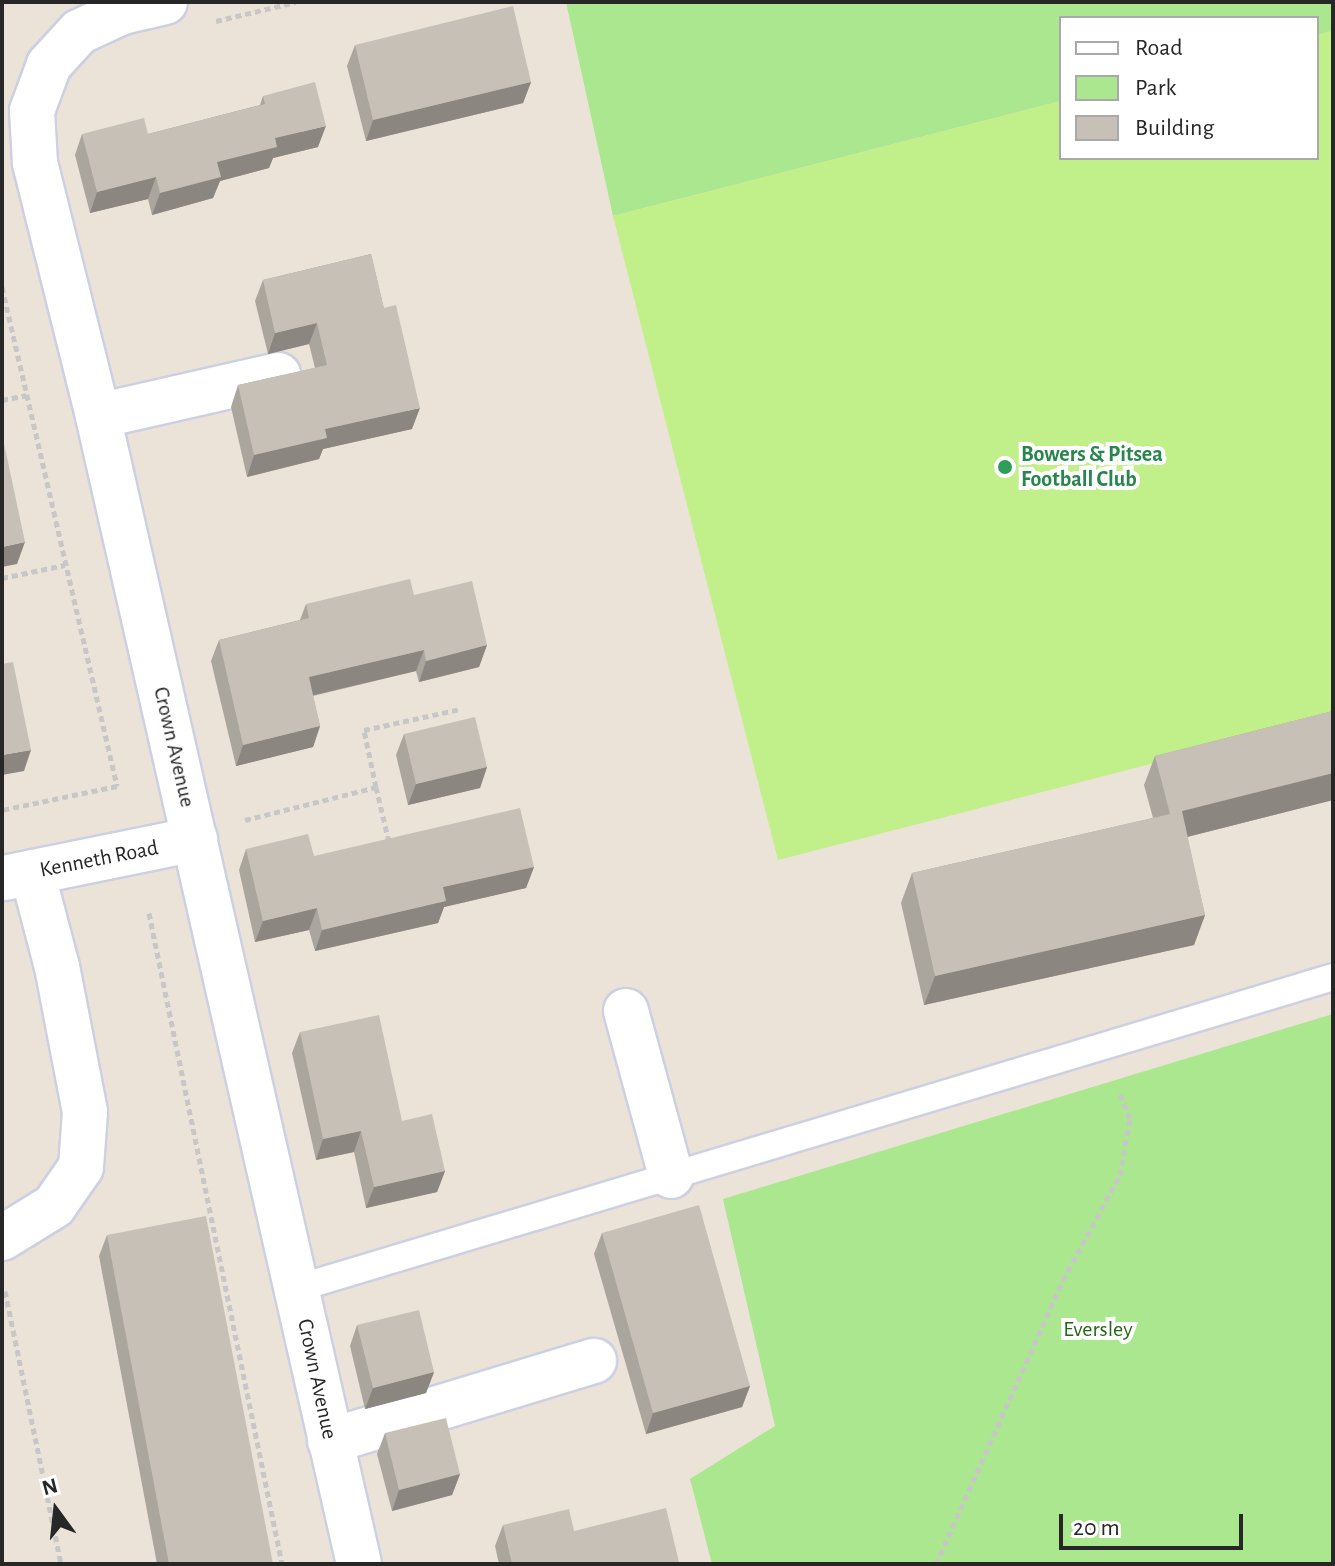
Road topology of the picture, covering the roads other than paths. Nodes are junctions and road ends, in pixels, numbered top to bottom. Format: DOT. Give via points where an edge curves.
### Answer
graph roads {
  1 [pos="165,2"];
  2 [pos="278,375"];
  3 [pos="98,416"];
  4 [pos="195,839"];
  5 [pos="17,875"];
  6 [pos="1333,977"];
  7 [pos="626,1011"];
  8 [pos="671,1176"];
  9 [pos="2,1238"];
  10 [pos="298,1288"];
  11 [pos="594,1361"];
  12 [pos="330,1441"];
  13 [pos="359,1564"];
  1 -- 3 [label="street, Crown Avenue" via="122,12 79,32 49,65 32,111 35,163"];
  2 -- 3 [label="street"];
  3 -- 4 [label="street, Crown Avenue"];
  4 -- 5 [label="street, Kenneth Road"];
  4 -- 10 [label="street, Crown Avenue"];
  5 -- 9 [label="street" via="57,967 85,1112 81,1167 54,1206"];
  6 -- 8 [label="lane"];
  7 -- 8 [label="street"];
  8 -- 10 [label="lane"];
  10 -- 12 [label="street, Crown Avenue"];
  11 -- 12 [label="street"];
  12 -- 13 [label="street, Crown Avenue"];
}
